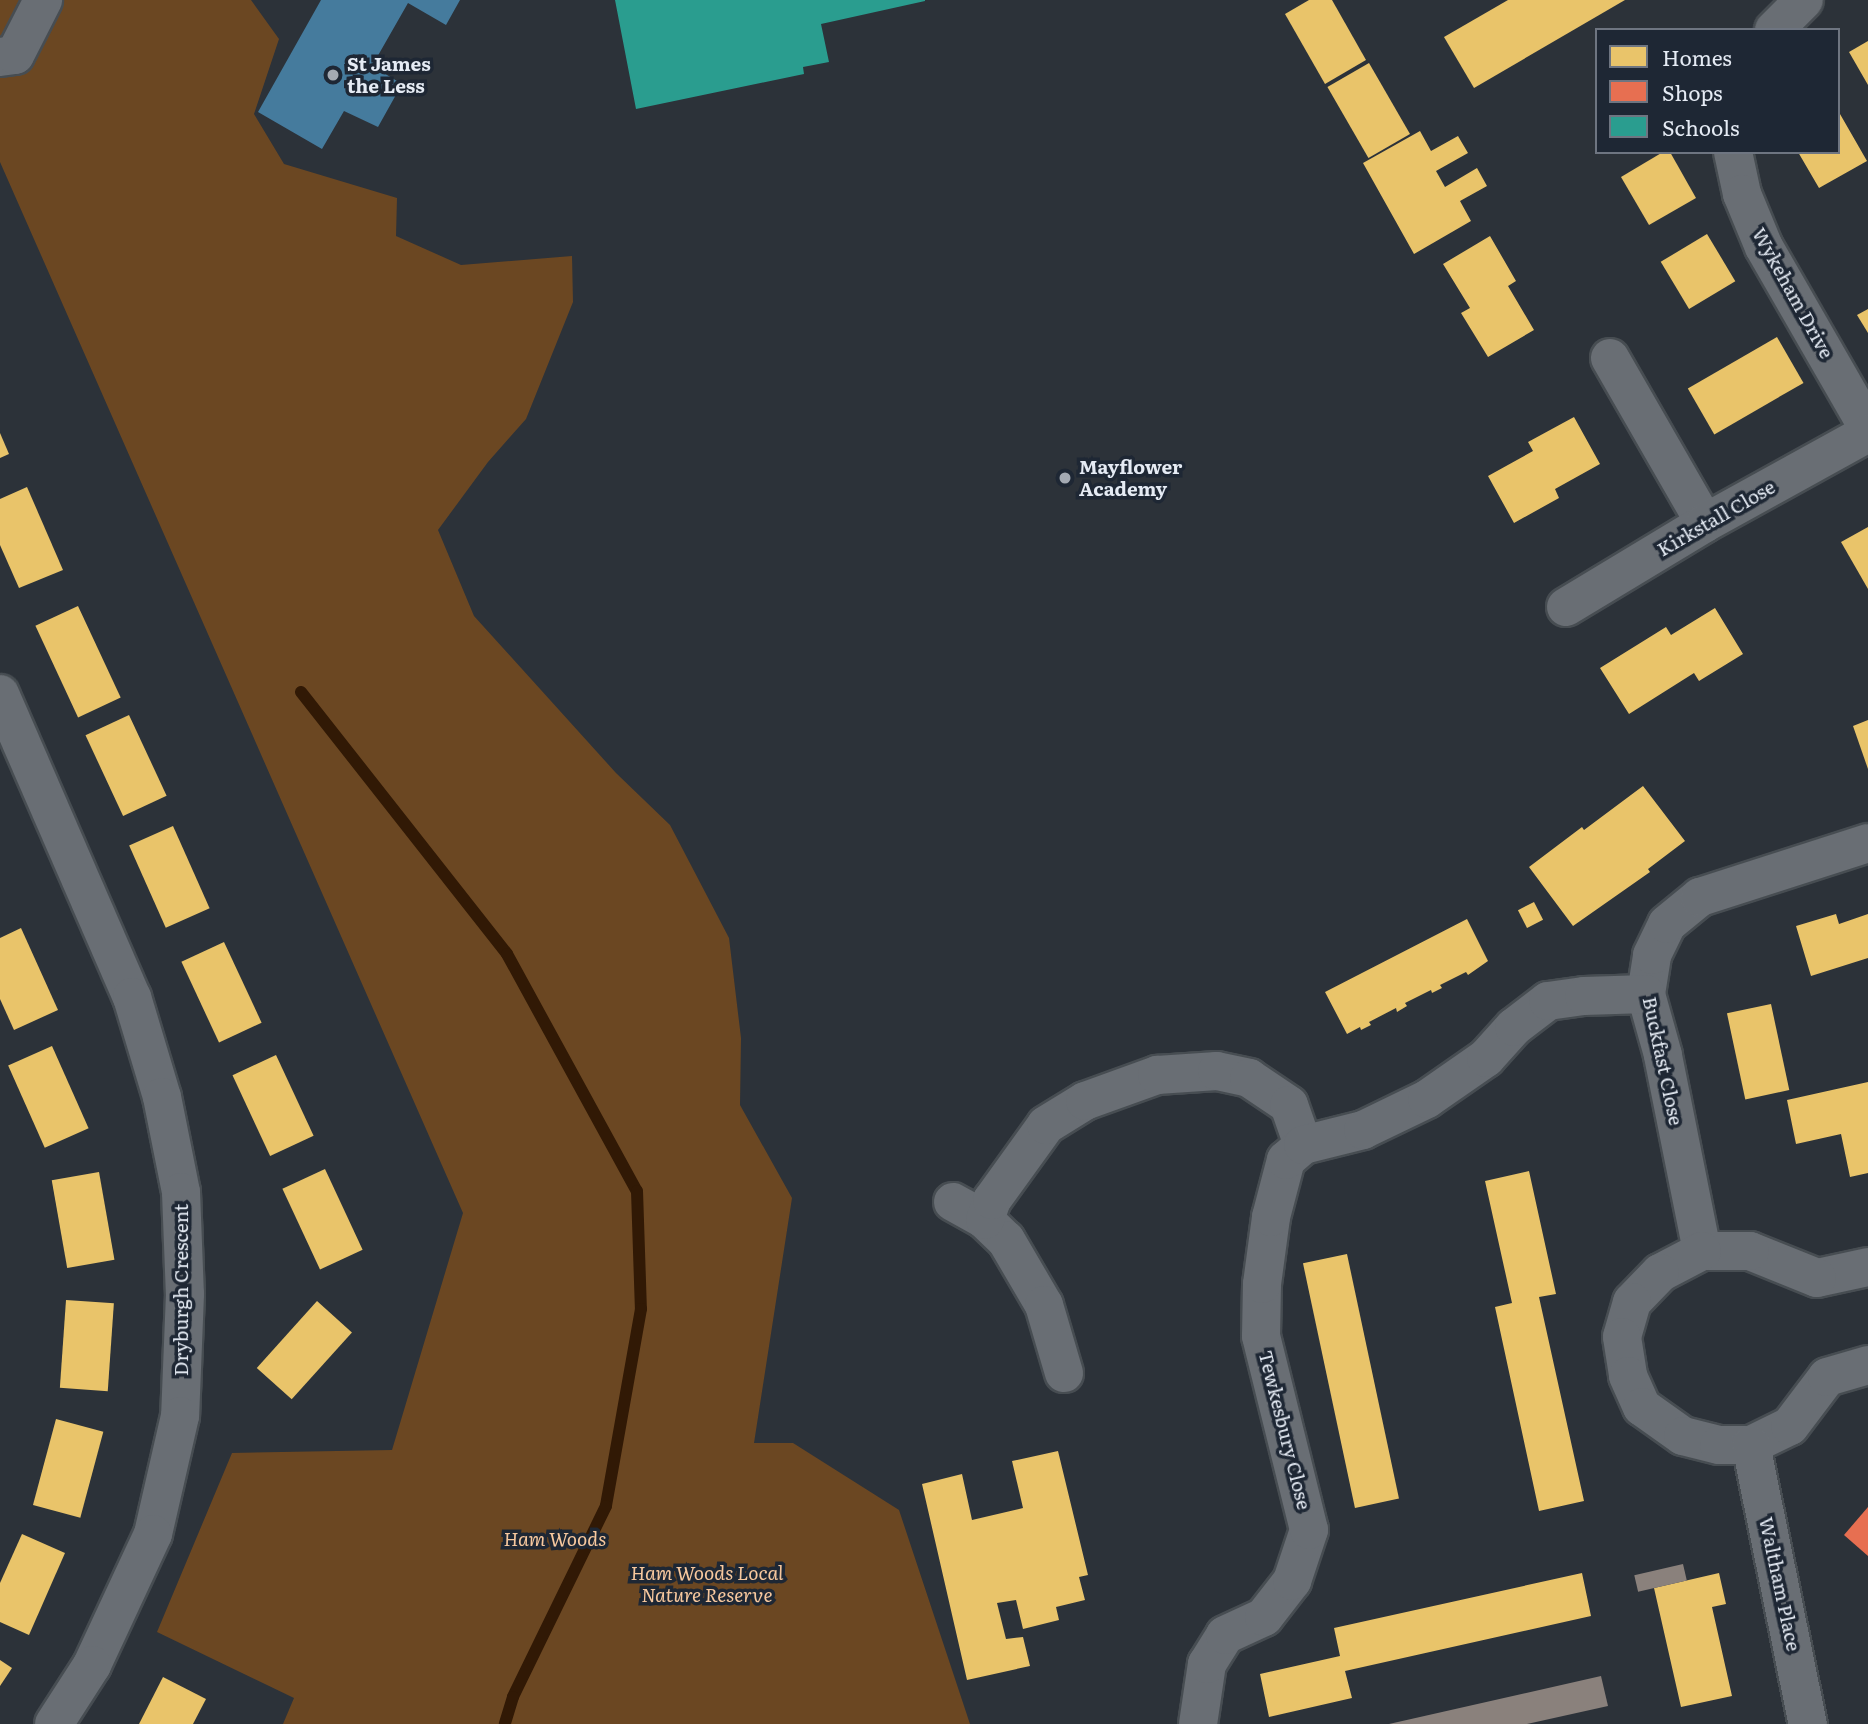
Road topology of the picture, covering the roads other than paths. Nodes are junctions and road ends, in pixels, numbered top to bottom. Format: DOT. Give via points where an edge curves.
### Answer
graph roads {
  1 [pos="43,0"];
  2 [pos="1804,0"];
  3 [pos="1776,28"];
  4 [pos="0,57"];
  5 [pos="1733,154"];
  6 [pos="1610,358"];
  7 [pos="1868,428"];
  8 [pos="1868,433"];
  9 [pos="1705,523"];
  10 [pos="1566,607"];
  11 [pos="0,694"];
  12 [pos="1868,844"];
  13 [pos="1646,994"];
  14 [pos="1303,1145"];
  15 [pos="1702,1251"];
  16 [pos="1868,1267"];
  17 [pos="1868,1365"];
  18 [pos="1064,1373"];
  19 [pos="1751,1445"];
  20 [pos="54,1724"];
  21 [pos="1198,1724"];
  22 [pos="1808,1724"];
  1 -- 4 [label="street" via="15,55"];
  2 -- 3 [label="street"];
  5 -- 7 [label="street, Wykeham Drive" via="1742,194 1764,247"];
  6 -- 9 [label="street"];
  8 -- 9 [label="street, Kirkstall Close"];
  9 -- 10 [label="street, Kirkstall Close"];
  11 -- 20 [label="street, Dryburgh Crescent" via="132,997 163,1097 181,1192 185,1294 180,1416 153,1534 92,1665"];
  12 -- 13 [label="street, Buckfast Close" via="1700,897 1667,924 1652,955"];
  13 -- 14 [label="street" via="1548,1001 1514,1027 1486,1058 1427,1099 1363,1130"];
  13 -- 15 [label="street, Buckfast Close" via="1663,1055"];
  14 -- 18 [label="street" via="1289,1105 1249,1078 1217,1072 1157,1075 1085,1101 1046,1125 992,1200 969,1211 1006,1240 1044,1305"];
  14 -- 21 [label="street, Tewkesbury Close" via="1286,1160 1271,1217 1261,1336 1309,1530 1292,1581 1264,1618 1225,1635 1207,1664"];
  15 -- 16 [label="street" via="1750,1251 1816,1278"];
  15 -- 19 [label="street" via="1660,1273 1632,1302 1622,1337 1628,1376 1642,1407 1683,1436"];
  17 -- 19 [label="street" via="1827,1377 1790,1426"];
  19 -- 22 [label="street, Waltham Place"];
}
